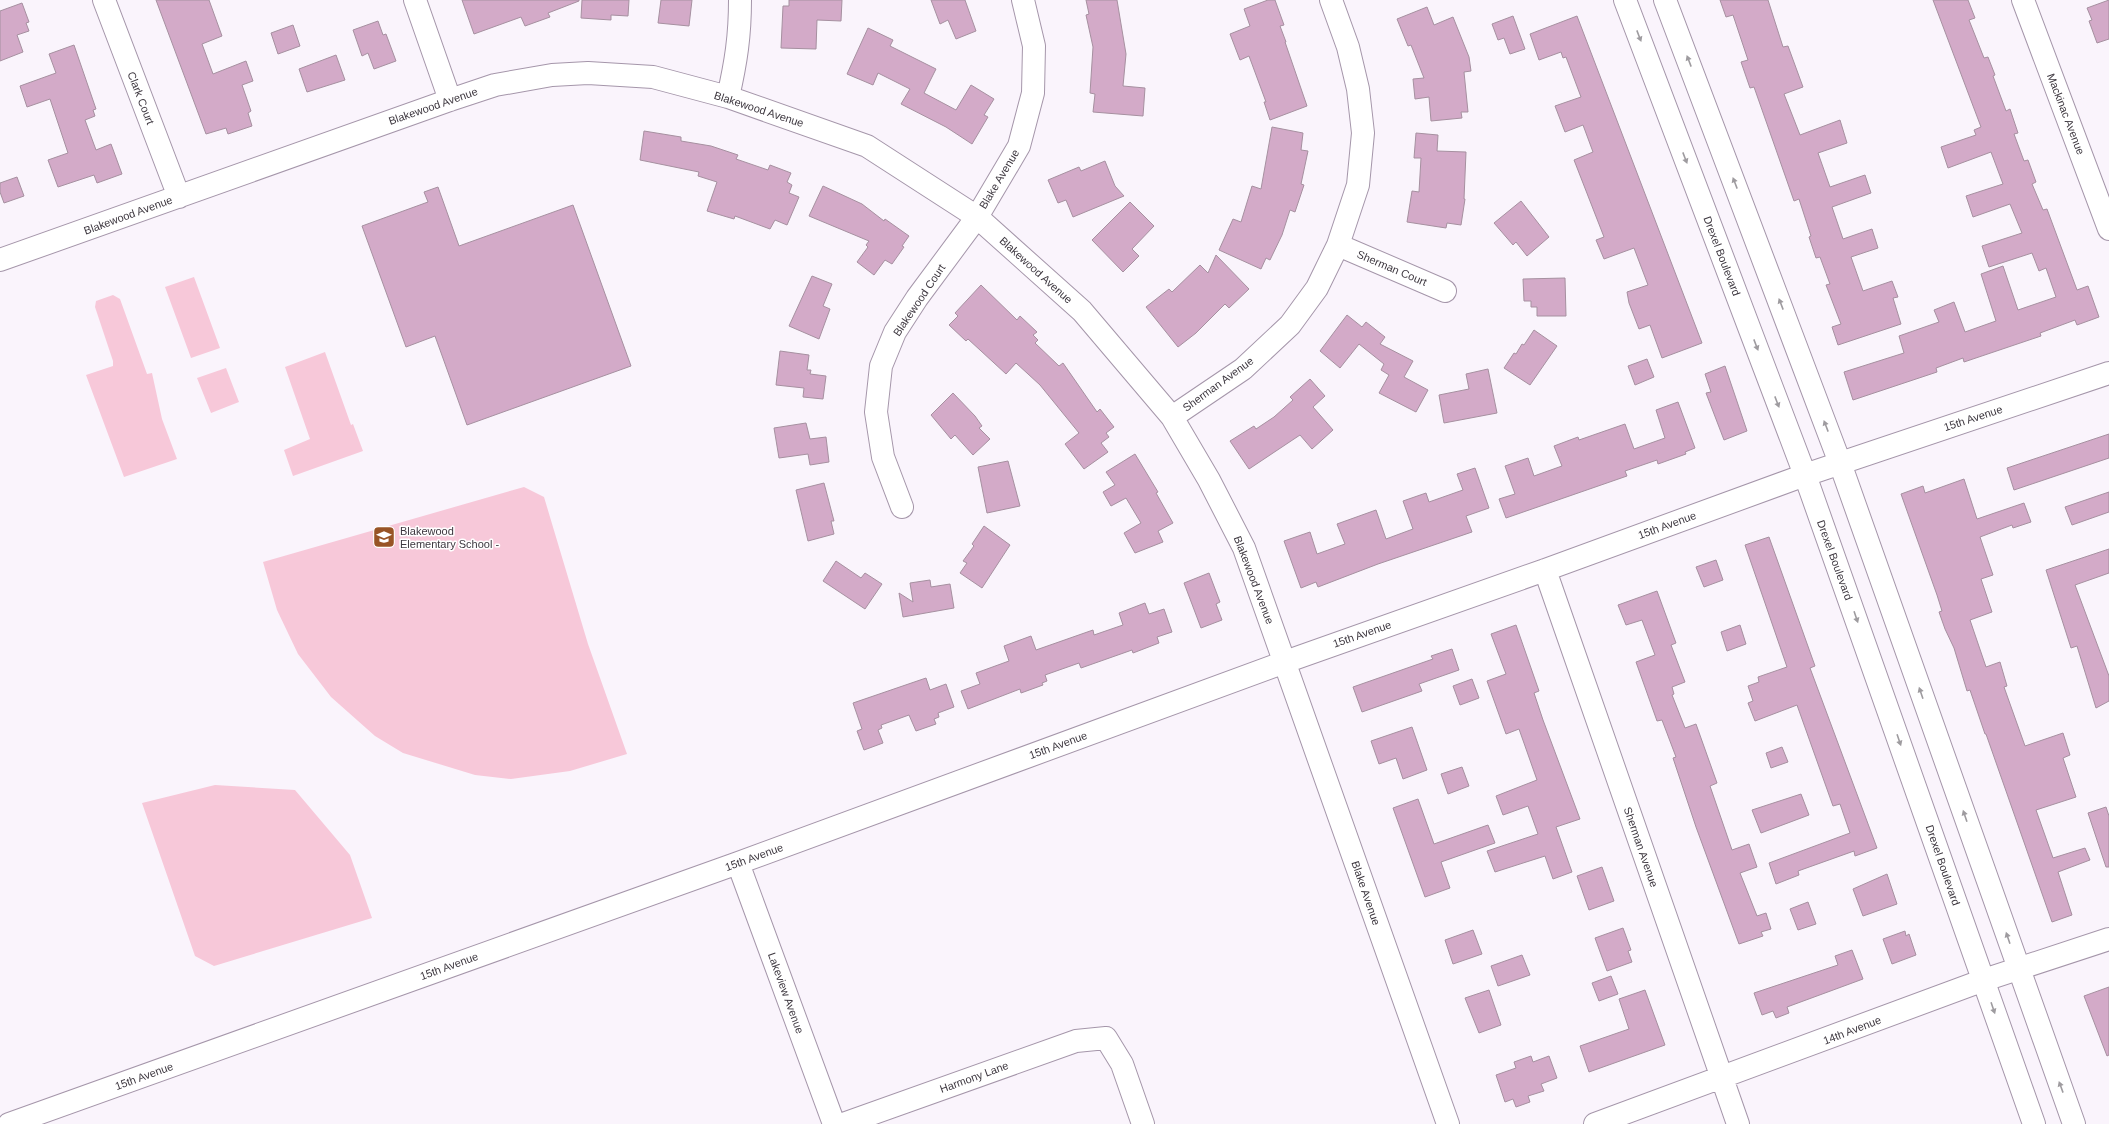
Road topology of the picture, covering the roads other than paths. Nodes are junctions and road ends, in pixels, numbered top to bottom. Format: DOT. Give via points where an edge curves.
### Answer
graph roads {
  1 [pos="104,0"];
  2 [pos="414,0"];
  3 [pos="740,0"];
  4 [pos="1023,0"];
  5 [pos="1331,0"];
  6 [pos="1626,0"];
  7 [pos="1665,0"];
  8 [pos="2023,0"];
  9 [pos="728,97"];
  10 [pos="450,100"];
  11 [pos="179,197"];
  12 [pos="977,217"];
  13 [pos="2109,229"];
  14 [pos="1338,245"];
  15 [pos="0,260"];
  16 [pos="1445,292"];
  17 [pos="2109,373"];
  18 [pos="1172,417"];
  19 [pos="1840,463"];
  20 [pos="1805,475"];
  21 [pos="902,507"];
  22 [pos="1545,570"];
  23 [pos="1285,662"];
  24 [pos="738,862"];
  25 [pos="2109,939"];
  26 [pos="2018,969"];
  27 [pos="1984,980"];
  28 [pos="1722,1079"];
  29 [pos="9,1124"];
  30 [pos="834,1124"];
  31 [pos="843,1124"];
  32 [pos="1143,1124"];
  33 [pos="1448,1124"];
  34 [pos="1595,1124"];
  35 [pos="1738,1124"];
  36 [pos="2034,1124"];
  37 [pos="2074,1124"];
  1 -- 11 [label="street, Clark Court"];
  2 -- 10 [label="street"];
  3 -- 9 [label="street" via="738,54"];
  4 -- 12 [label="street, Blake Avenue" via="1034,46 1033,93 1019,146"];
  5 -- 14 [label="street, Sherman Avenue" via="1348,47 1358,89 1362,133 1358,185"];
  6 -- 20 [label="street, Drexel Boulevard, one-way"];
  19 -- 7 [label="street, one-way"];
  8 -- 13 [label="street, Mackinac Avenue"];
  9 -- 10 [label="street, Blakewood Avenue" via="653,77 588,73 517,80"];
  9 -- 12 [label="street, Blakewood Avenue" via="867,146"];
  10 -- 11 [label="street, Blakewood Avenue"];
  11 -- 15 [label="street, Blakewood Avenue"];
  12 -- 18 [label="street, Blakewood Avenue" via="1082,311"];
  12 -- 21 [label="street, Blakewood Court" via="917,298 899,327 881,366 877,419 883,457"];
  14 -- 16 [label="street, Sherman Court"];
  14 -- 18 [label="street, Sherman Avenue" via="1317,288 1290,325 1243,369"];
  17 -- 19 [label="street, 15th Avenue"];
  18 -- 23 [label="street, Blakewood Avenue" via="1209,480 1244,548"];
  19 -- 20 [label="street, 15th Avenue"];
  26 -- 19 [label="street, one-way"];
  20 -- 22 [label="street, 15th Avenue"];
  20 -- 27 [label="street, Drexel Boulevard, one-way"];
  22 -- 23 [label="street, 15th Avenue"];
  22 -- 28 [label="street, Sherman Avenue"];
  23 -- 24 [label="street, 15th Avenue"];
  23 -- 33 [label="street, Blake Avenue"];
  24 -- 29 [label="street, 15th Avenue"];
  24 -- 30 [label="street, Lakeview Avenue"];
  25 -- 26 [label="street, 14th Avenue"];
  26 -- 27 [label="street, 14th Avenue"];
  37 -- 26 [label="street, one-way"];
  27 -- 28 [label="street, 14th Avenue"];
  27 -- 36 [label="street, Drexel Boulevard, one-way"];
  28 -- 34 [label="street, 14th Avenue"];
  28 -- 35 [label="street, Sherman Avenue"];
  31 -- 32 [label="street, Harmony Lane" via="1076,1041 1106,1038 1122,1064"];
}
